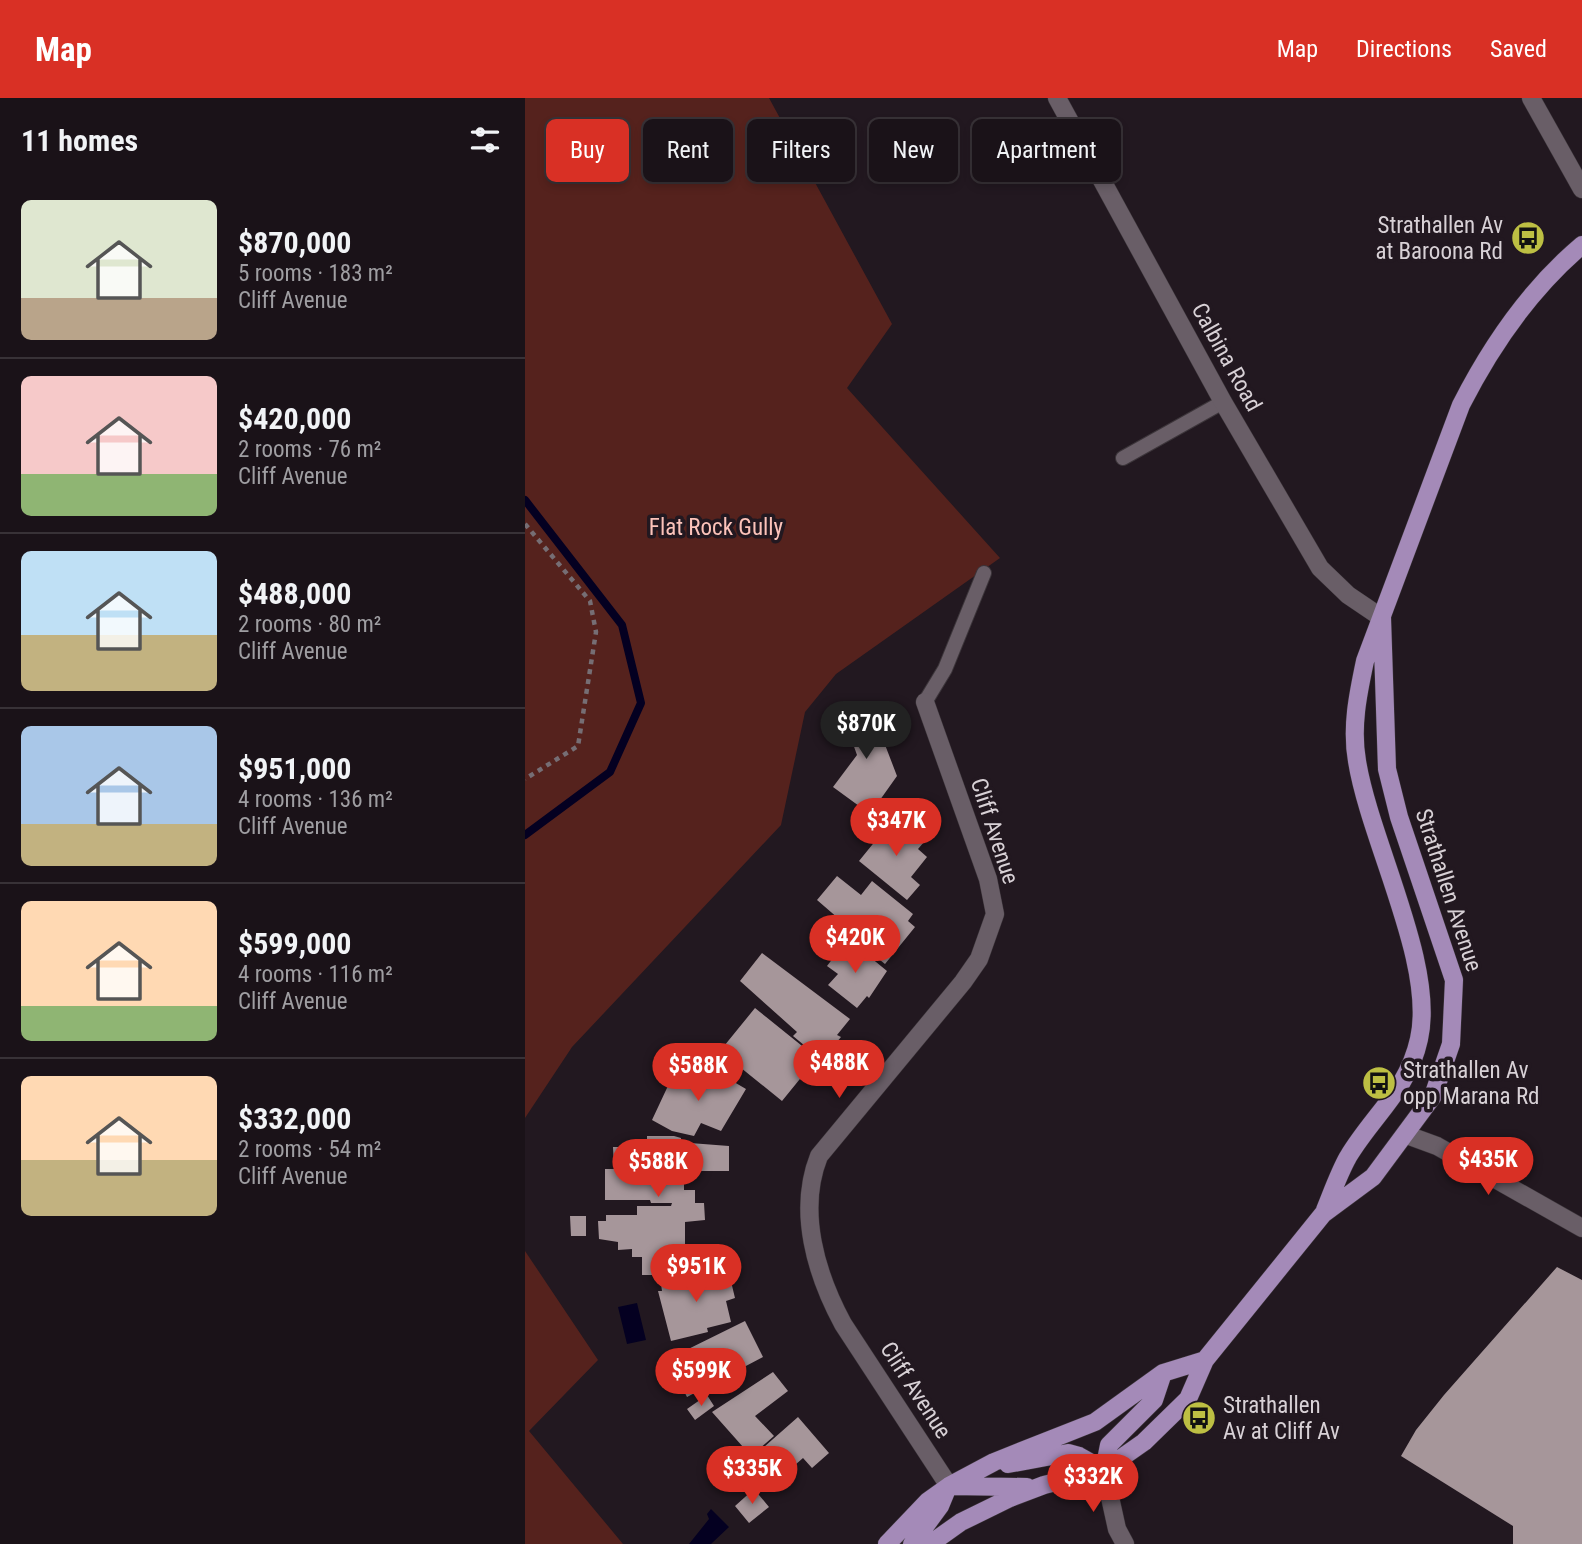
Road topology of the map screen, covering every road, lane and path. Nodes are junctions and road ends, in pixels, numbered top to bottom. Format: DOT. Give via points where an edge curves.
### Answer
graph roads {
  1 [pos="1057,98"];
  2 [pos="1531,98"];
  3 [pos="1582,189"];
  4 [pos="1582,245"];
  5 [pos="1223,402"];
  6 [pos="1122,458"];
  7 [pos="525,524"];
  8 [pos="984,573"];
  9 [pos="1382,618"];
  10 [pos="925,702"];
  11 [pos="525,779"];
  12 [pos="1407,1135"];
  13 [pos="1323,1214"];
  14 [pos="1582,1228"];
  15 [pos="1205,1360"];
  16 [pos="1163,1373"];
  17 [pos="995,1462"];
  18 [pos="1104,1470"];
  19 [pos="1044,1485"];
  20 [pos="949,1486"];
  21 [pos="887,1544"];
  22 [pos="912,1544"];
  23 [pos="930,1544"];
  24 [pos="1125,1544"];
  1 -- 5 [label="street, Calbina Road"];
  2 -- 3 [label="street"];
  4 -- 9 [label="main road, Strathallen Avenue" via="1544,280 1481,367 1461,405"];
  5 -- 6 [label="lane"];
  5 -- 9 [label="street, Calbina Road" via="1320,568"];
  7 -- 11 [label="path" via="590,601 596,632 578,746"];
  8 -- 10 [label="lane, Cliff Avenue" via="944,669"];
  9 -- 12 [label="main road, Strathallen Avenue" via="1387,769 1444,945 1455,1000 1445,1063 1433,1096"];
  9 -- 13 [label="main road, Strathallen Avenue" via="1365,661 1357,701 1356,751 1370,819 1419,974 1419,1038 1408,1075 1349,1157"];
  10 -- 20 [label="street, Cliff Avenue" via="988,879 995,915 979,959 963,982 820,1156 812,1173 812,1239 828,1296 843,1324"];
  12 -- 13 [label="main road, Strathallen Avenue" via="1373,1177"];
  12 -- 14 [label="street" via="1437,1146"];
  13 -- 15 [label="main road, Strathallen Avenue"];
  15 -- 16 [label="main road"];
  15 -- 18 [label="main road, Strathallen Avenue" via="1188,1399 1144,1442"];
  16 -- 17 [label="main road" via="1095,1422"];
  16 -- 18 [label="main road" via="1154,1400 1109,1445"];
  17 -- 18 [label="main road" via="1012,1465 1068,1453"];
  17 -- 20 [label="main road"];
  18 -- 19 [label="main road, Strathallen Avenue"];
  18 -- 24 [label="street" via="1117,1529"];
  19 -- 20 [label="main road"];
  19 -- 23 [label="main road, Strathallen Avenue" via="961,1522"];
  20 -- 21 [label="main road"];
  20 -- 22 [label="main road"];
}
